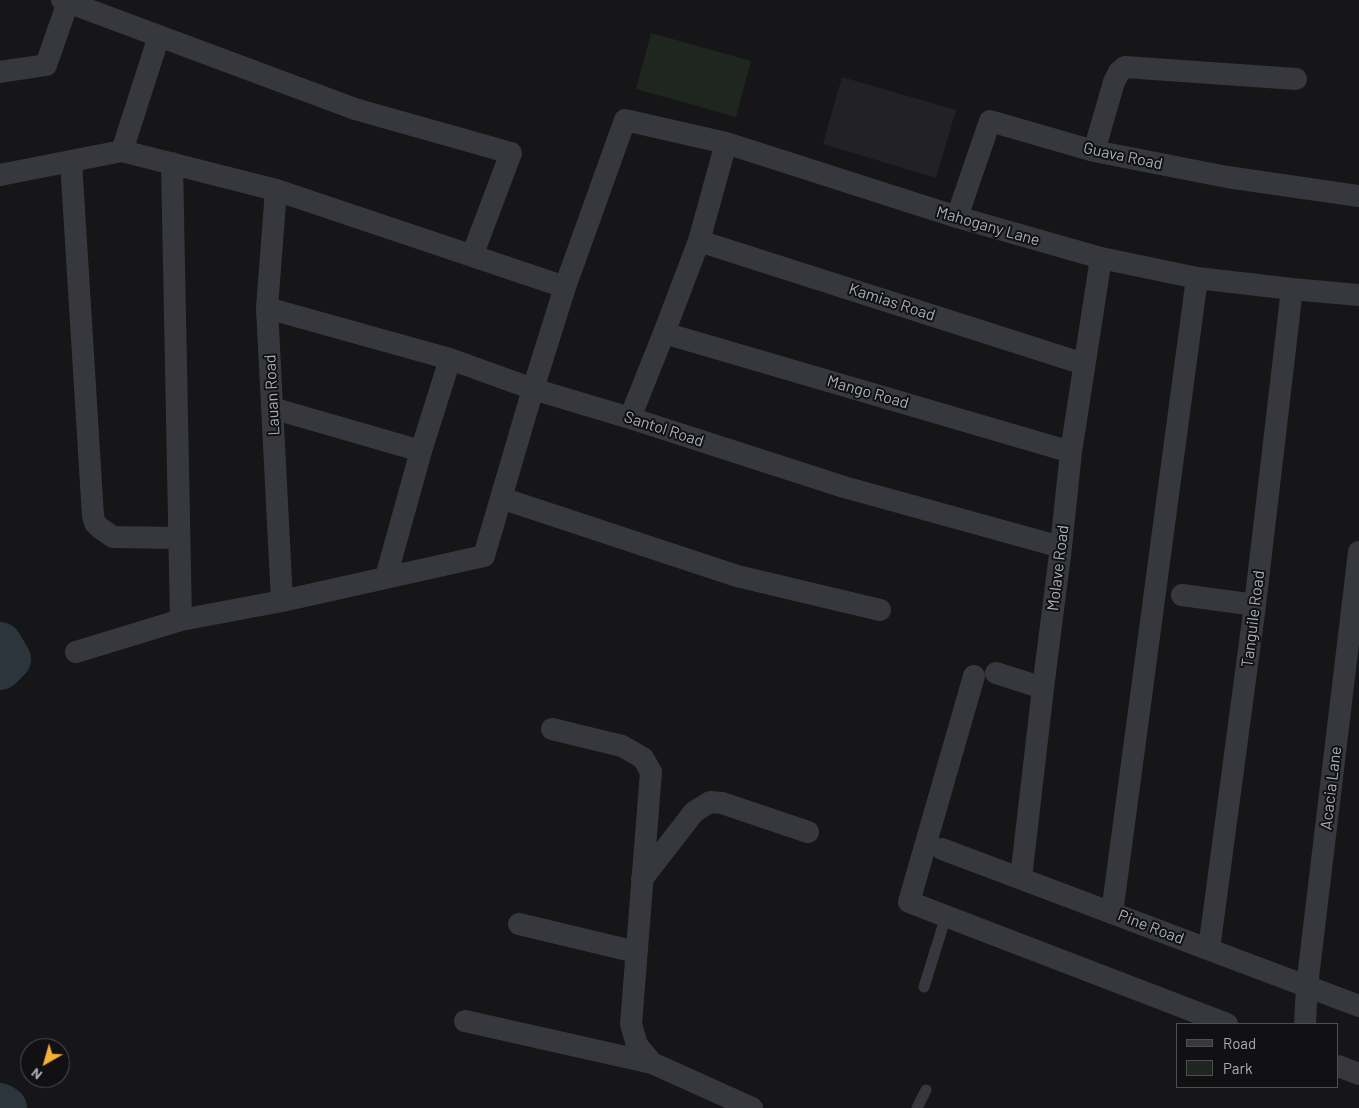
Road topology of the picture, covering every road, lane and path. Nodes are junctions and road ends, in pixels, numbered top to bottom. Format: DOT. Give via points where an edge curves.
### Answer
graph roads {
  1 [pos="65,1"];
  2 [pos="159,36"];
  3 [pos="0,72"];
  4 [pos="1296,79"];
  5 [pos="726,143"];
  6 [pos="122,151"];
  7 [pos="1094,151"];
  8 [pos="71,161"];
  9 [pos="172,163"];
  10 [pos="0,175"];
  11 [pos="276,190"];
  12 [pos="1359,196"];
  13 [pos="957,218"];
  14 [pos="699,241"];
  15 [pos="472,256"];
  16 [pos="1101,258"];
  17 [pos="1197,278"];
  18 [pos="566,287"];
  19 [pos="1292,289"];
  20 [pos="1359,295"];
  21 [pos="267,308"];
  22 [pos="664,333"];
  23 [pos="450,359"];
  24 [pos="1084,364"];
  25 [pos="533,389"];
  26 [pos="272,408"];
  27 [pos="630,418"];
  28 [pos="421,451"];
  29 [pos="1071,452"];
  30 [pos="501,498"];
  31 [pos="179,538"];
  32 [pos="1061,547"];
  33 [pos="1359,552"];
  34 [pos="386,577"];
  35 [pos="1182,595"];
  36 [pos="282,601"];
  37 [pos="1255,605"];
  38 [pos="880,610"];
  39 [pos="181,620"];
  40 [pos="76,652"];
  41 [pos="1043,688"];
  42 [pos="552,730"];
  43 [pos="808,832"];
  44 [pos="942,849"];
  45 [pos="1021,878"];
  46 [pos="642,879"];
  47 [pos="1112,912"];
  48 [pos="946,916"];
  49 [pos="519,924"];
  50 [pos="1210,949"];
  51 [pos="636,952"];
  52 [pos="1307,986"];
  53 [pos="924,987"];
  54 [pos="1359,1006"];
  55 [pos="465,1020"];
  56 [pos="1224,1023"];
  57 [pos="1305,1023"];
  58 [pos="652,1063"];
  59 [pos="1339,1066"];
  60 [pos="1359,1074"];
  61 [pos="926,1090"];
  62 [pos="752,1108"];
  63 [pos="917,1108"];
  1 -- 2 [label="street"];
  1 -- 3 [label="street" via="46,65"];
  2 -- 6 [label="street"];
  2 -- 15 [label="street" via="355,109 512,153"];
  4 -- 7 [label="street" via="1125,67 1114,82"];
  5 -- 13 [label="street, Mahogany Lane"];
  5 -- 14 [label="street"];
  5 -- 18 [label="street, Mahogany Lane" via="625,120"];
  6 -- 8 [label="street"];
  6 -- 9 [label="street"];
  7 -- 12 [label="street, Guava Road" via="1226,177"];
  7 -- 13 [label="street, Guava Road" via="990,121"];
  8 -- 10 [label="street"];
  8 -- 31 [label="street" via="95,523 113,537"];
  9 -- 11 [label="street"];
  9 -- 31 [label="street"];
  11 -- 15 [label="street"];
  11 -- 21 [label="street, Lauan Road"];
  13 -- 16 [label="street, Mahogany Lane"];
  14 -- 22 [label="street"];
  14 -- 24 [label="street, Kamias Road"];
  15 -- 18 [label="street"];
  16 -- 17 [label="street, Mahogany Lane"];
  16 -- 24 [label="street, Molave Road"];
  17 -- 19 [label="street, Mahogany Lane"];
  17 -- 47 [label="street"];
  18 -- 25 [label="street"];
  19 -- 20 [label="street, Mahogany Lane"];
  19 -- 37 [label="street, Tanguile Road"];
  21 -- 23 [label="street, Santol Road"];
  21 -- 26 [label="street, Lauan Road"];
  22 -- 27 [label="street"];
  22 -- 29 [label="street, Mango Road"];
  23 -- 25 [label="street, Santol Road"];
  23 -- 28 [label="street"];
  24 -- 29 [label="street, Molave Road"];
  25 -- 27 [label="street, Santol Road"];
  25 -- 30 [label="street"];
  26 -- 28 [label="street"];
  26 -- 36 [label="street, Lauan Road"];
  27 -- 32 [label="street, Santol Road" via="844,487"];
  28 -- 34 [label="street"];
  29 -- 32 [label="street, Molave Road"];
  30 -- 34 [label="street" via="484,556"];
  30 -- 38 [label="street" via="737,576"];
  31 -- 39 [label="street"];
  32 -- 41 [label="street, Molave Road"];
  33 -- 52 [label="street, Acacia Lane"];
  34 -- 36 [label="street"];
  35 -- 37 [label="street"];
  36 -- 39 [label="street"];
  37 -- 50 [label="street, Tanguile Road"];
  39 -- 40 [label="street"];
  41 -- 45 [label="street, Molave Road"];
  41 -- 48 [label="street" via="985,675 909,902"];
  42 -- 46 [label="street" via="622,746 643,758 651,772"];
  43 -- 46 [label="street" via="722,802 710,802 694,812"];
  44 -- 45 [label="street, Pine Road"];
  45 -- 47 [label="street, Pine Road"];
  46 -- 51 [label="street"];
  47 -- 50 [label="street, Pine Road"];
  48 -- 53 [label="lane"];
  48 -- 56 [label="street"];
  49 -- 51 [label="street"];
  50 -- 52 [label="street, Pine Road"];
  51 -- 58 [label="street" via="631,1024 637,1046"];
  52 -- 54 [label="street, Pine Road"];
  52 -- 57 [label="street, Acacia Lane"];
  55 -- 58 [label="street"];
  58 -- 62 [label="street"];
  59 -- 60 [label="street"];
  61 -- 63 [label="lane"];
}
